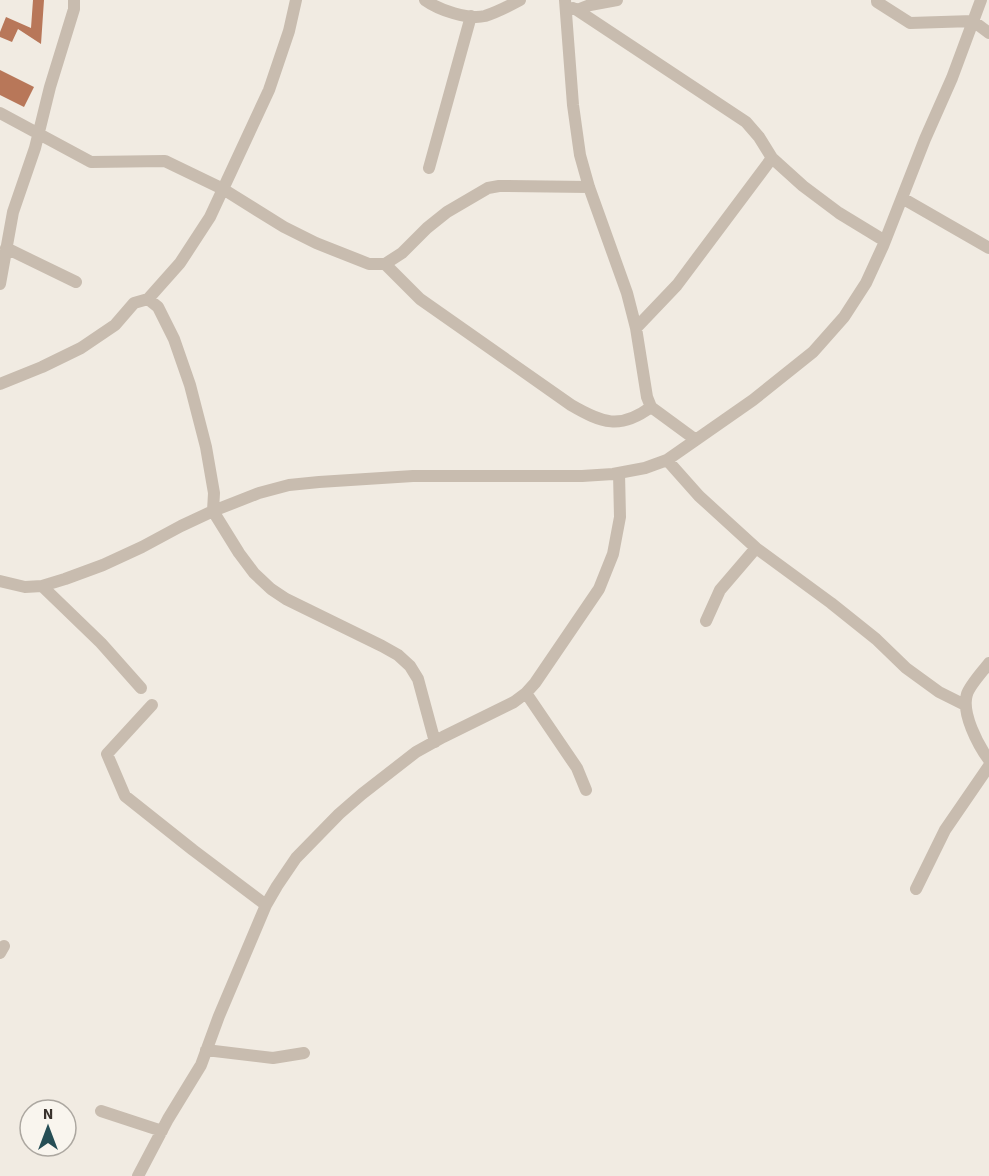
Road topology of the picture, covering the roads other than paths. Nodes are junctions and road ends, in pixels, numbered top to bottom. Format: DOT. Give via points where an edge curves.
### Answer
graph roads {
  1 [pos="74,0"];
  2 [pos="296,0"];
  3 [pos="520,0"];
  4 [pos="617,0"];
  5 [pos="877,0"];
  6 [pos="981,0"];
  7 [pos="431,2"];
  8 [pos="570,5"];
  9 [pos="471,16"];
  10 [pos="973,21"];
  11 [pos="989,33"];
  12 [pos="0,113"];
  13 [pos="39,135"];
  14 [pos="772,158"];
  15 [pos="429,168"];
  16 [pos="589,187"];
  17 [pos="223,189"];
  18 [pos="902,198"];
  19 [pos="885,241"];
  20 [pos="6,248"];
  21 [pos="989,248"];
  22 [pos="384,264"];
  23 [pos="76,282"];
  24 [pos="0,284"];
  25 [pos="148,299"];
  26 [pos="636,328"];
  27 [pos="0,384"];
  28 [pos="651,407"];
  29 [pos="696,440"];
  30 [pos="667,460"];
  31 [pos="619,473"];
  32 [pos="213,511"];
  33 [pos="756,548"];
  34 [pos="0,581"];
  35 [pos="42,586"];
  36 [pos="706,621"];
  37 [pos="989,663"];
  38 [pos="141,688"];
  39 [pos="526,693"];
  40 [pos="152,705"];
  41 [pos="965,705"];
  42 [pos="435,742"];
  43 [pos="989,760"];
  44 [pos="989,766"];
  45 [pos="586,790"];
  46 [pos="916,889"];
  47 [pos="266,905"];
  48 [pos="206,1050"];
  49 [pos="304,1053"];
  50 [pos="100,1111"];
  51 [pos="162,1131"];
  52 [pos="138,1176"];
  1 -- 13 [label="street"];
  2 -- 17 [label="street" via="269,90"];
  3 -- 9 [label="street" via="483,16"];
  4 -- 8 [label="street"];
  5 -- 10 [label="street" via="910,23"];
  6 -- 10 [label="street"];
  7 -- 9 [label="street" via="456,14"];
  8 -- 14 [label="street" via="746,122"];
  8 -- 16 [label="street" via="573,105"];
  9 -- 15 [label="street"];
  10 -- 11 [label="street"];
  10 -- 18 [label="street"];
  12 -- 13 [label="street"];
  13 -- 17 [label="street" via="91,162 165,161"];
  13 -- 20 [label="street"];
  14 -- 19 [label="street" via="814,195"];
  14 -- 26 [label="street" via="677,285"];
  16 -- 22 [label="street" via="488,188 447,212 402,254"];
  16 -- 26 [label="street"];
  17 -- 22 [label="street" via="316,243 369,264"];
  17 -- 25 [label="street" via="194,243"];
  18 -- 19 [label="street"];
  18 -- 21 [label="street"];
  19 -- 29 [label="street" via="866,283 844,317 813,352"];
  20 -- 23 [label="street"];
  20 -- 24 [label="street"];
  22 -- 28 [label="street" via="420,299 591,416 618,423 638,417"];
  25 -- 27 [label="street" via="134,303 115,325 81,348"];
  25 -- 32 [label="street" via="158,306 169,328 190,385 206,447 214,492"];
  26 -- 28 [label="street"];
  28 -- 29 [label="street"];
  29 -- 30 [label="street"];
  30 -- 31 [label="street"];
  30 -- 33 [label="street" via="699,496"];
  31 -- 32 [label="street" via="413,476 319,482 259,493"];
  31 -- 39 [label="street" via="620,517 613,554 599,589"];
  32 -- 35 [label="street" via="142,548"];
  32 -- 42 [label="street" via="239,553 271,589 382,646 410,666 418,679"];
  33 -- 36 [label="street" via="720,590"];
  33 -- 41 [label="street" via="876,639 906,668"];
  34 -- 35 [label="street" via="25,587"];
  35 -- 38 [label="street"];
  37 -- 41 [label="street" via="967,692"];
  39 -- 42 [label="street"];
  39 -- 45 [label="street" via="577,768"];
  40 -- 47 [label="street" via="107,754 125,796"];
  41 -- 43 [label="street"];
  42 -- 47 [label="street" via="416,752 339,814 297,858"];
  44 -- 46 [label="street" via="945,830"];
  47 -- 48 [label="street"];
  48 -- 49 [label="street" via="273,1058"];
  48 -- 51 [label="street"];
  50 -- 51 [label="street"];
  51 -- 52 [label="street"];
}
